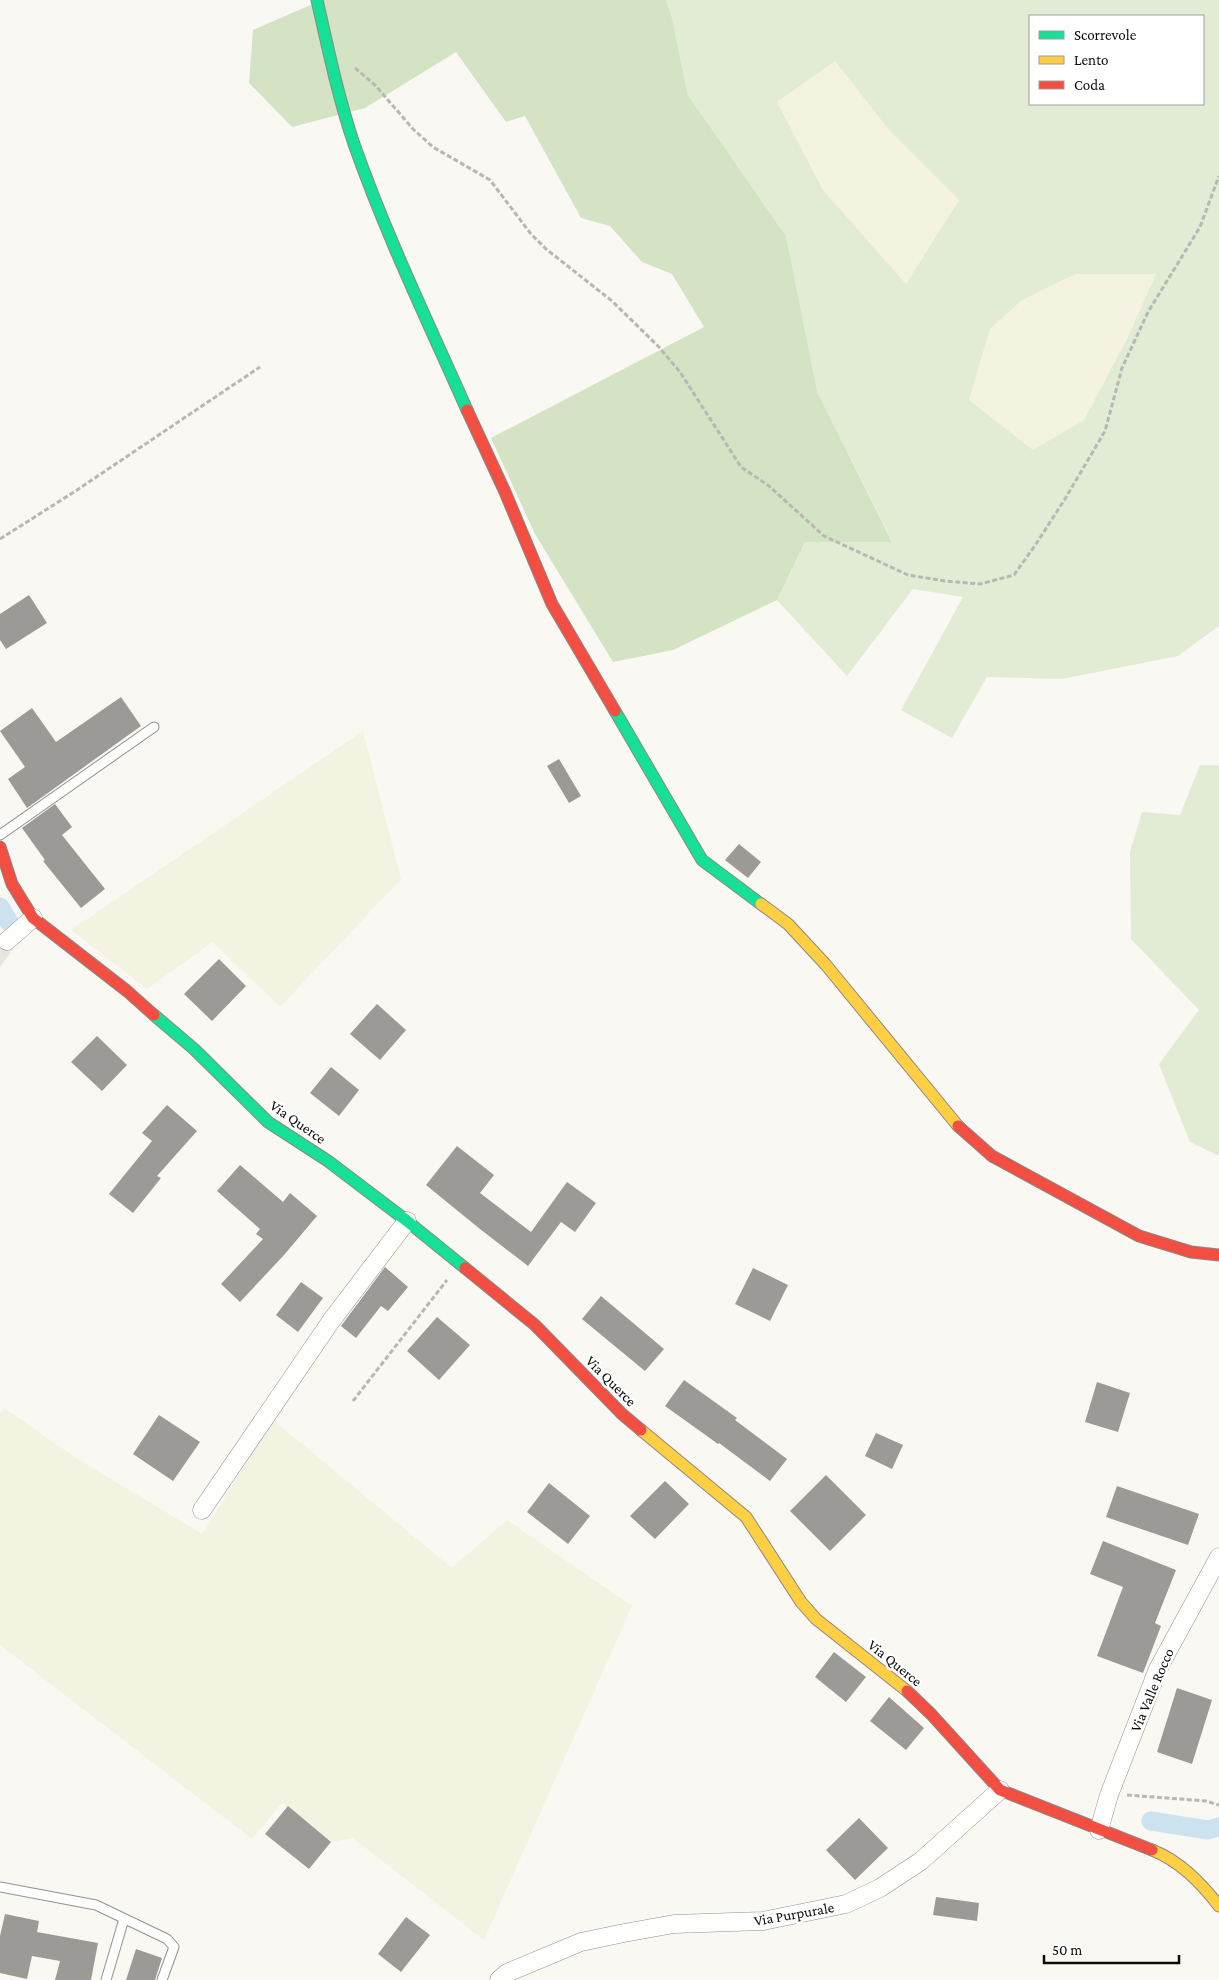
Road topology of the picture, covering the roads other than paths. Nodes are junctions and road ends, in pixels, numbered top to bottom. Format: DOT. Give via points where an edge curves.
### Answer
graph roads {
  1 [pos="317,0"];
  2 [pos="154,727"];
  3 [pos="0,835"];
  4 [pos="0,847"];
  5 [pos="33,918"];
  6 [pos="7,941"];
  7 [pos="408,1221"];
  8 [pos="1219,1255"];
  9 [pos="202,1510"];
  10 [pos="1219,1556"];
  11 [pos="1000,1790"];
  12 [pos="1099,1830"];
  13 [pos="0,1887"];
  14 [pos="1219,1906"];
  15 [pos="124,1919"];
  16 [pos="106,1980"];
  17 [pos="162,1980"];
  18 [pos="499,1980"];
  1 -- 8 [label="street" via="354,143 393,246 505,492 552,604 702,860 788,924 953,1121 992,1156 1139,1236 1192,1252"];
  2 -- 3 [label="lane"];
  4 -- 5 [label="street, Via Querce" via="9,880"];
  5 -- 6 [label="street"];
  5 -- 7 [label="street, Via Querce" via="194,1049 268,1122 328,1161"];
  7 -- 9 [label="street" via="330,1320"];
  7 -- 11 [label="street, Via Querce" via="535,1325 622,1414 746,1517 801,1602 816,1619 901,1685"];
  10 -- 12 [label="street, Via Valle Rocco" via="1158,1669 1109,1795"];
  11 -- 12 [label="street, Via Querce"];
  11 -- 18 [label="street, Via Purpurale" via="921,1861 880,1888 846,1904 763,1922 674,1924 581,1942 507,1972"];
  12 -- 14 [label="street, Via Querce" via="1162,1854 1182,1866 1204,1886"];
  13 -- 15 [label="lane" via="96,1905"];
  15 -- 16 [label="lane"];
  15 -- 17 [label="lane" via="167,1939 174,1947"];
}
